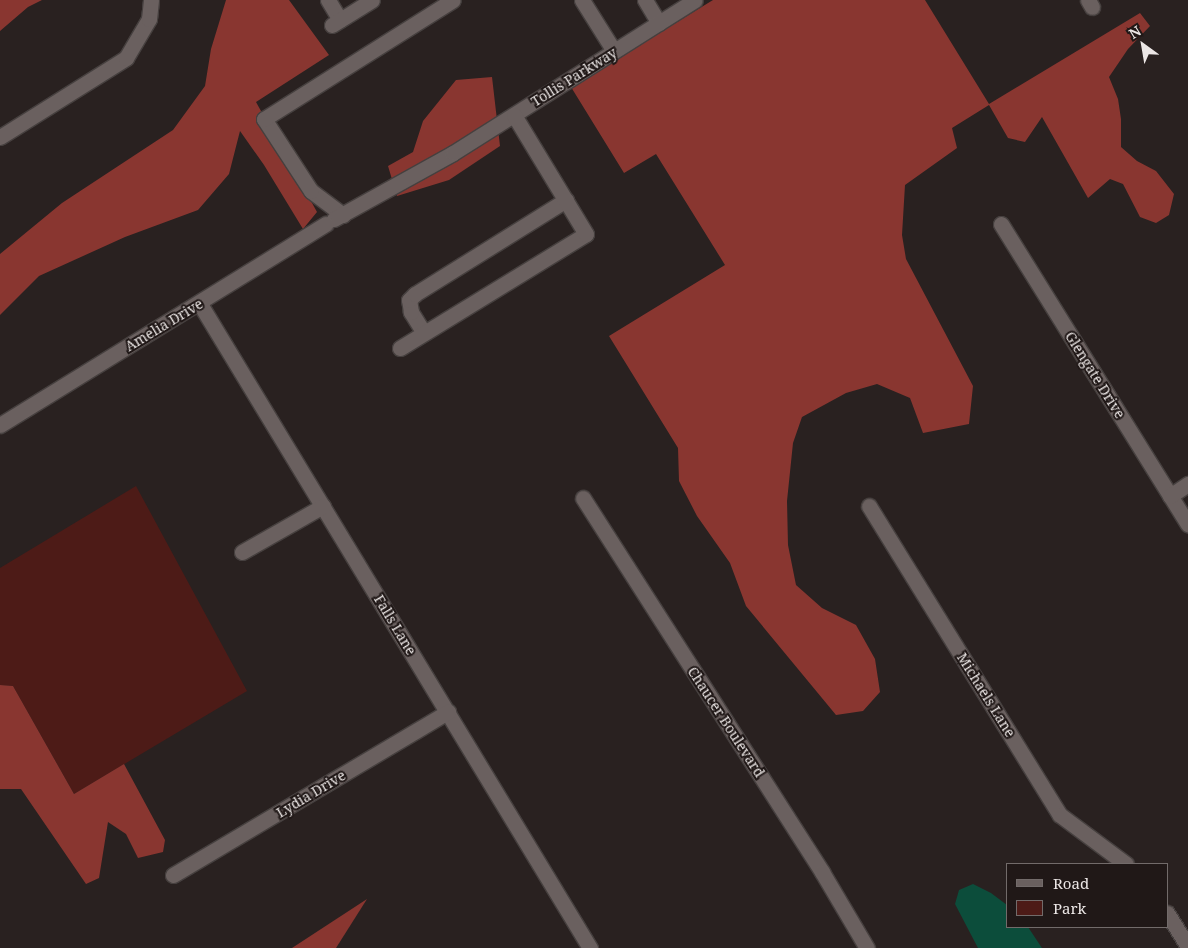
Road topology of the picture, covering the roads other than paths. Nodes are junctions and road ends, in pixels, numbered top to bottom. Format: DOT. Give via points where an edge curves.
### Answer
graph roads {
  1 [pos="150,0"];
  2 [pos="328,0"];
  3 [pos="453,0"];
  4 [pos="582,0"];
  5 [pos="645,0"];
  6 [pos="695,0"];
  7 [pos="367,1"];
  8 [pos="659,23"];
  9 [pos="614,51"];
  10 [pos="514,115"];
  11 [pos="0,137"];
  12 [pos="453,153"];
  13 [pos="566,200"];
  14 [pos="334,219"];
  15 [pos="1002,224"];
  16 [pos="200,304"];
  17 [pos="424,333"];
  18 [pos="400,348"];
  19 [pos="0,425"];
  20 [pos="1188,484"];
  21 [pos="1170,496"];
  22 [pos="582,498"];
  23 [pos="323,506"];
  24 [pos="869,506"];
  25 [pos="1188,525"];
  26 [pos="242,552"];
  27 [pos="448,712"];
  28 [pos="1125,863"];
  29 [pos="174,875"];
  30 [pos="1168,915"];
  31 [pos="1188,946"];
  32 [pos="590,948"];
  33 [pos="867,948"];
  1 -- 11 [label="street" via="149,19 126,58"];
  2 -- 7 [label="street" via="336,23"];
  3 -- 14 [label="street" via="264,119 310,191"];
  4 -- 9 [label="street"];
  5 -- 8 [label="street"];
  6 -- 8 [label="street, Tollis Parkway"];
  8 -- 9 [label="street, Tollis Parkway"];
  9 -- 10 [label="street, Tollis Parkway"];
  10 -- 12 [label="street, Tollis Parkway"];
  10 -- 13 [label="street"];
  12 -- 14 [label="street, Amelia Drive"];
  13 -- 17 [label="street" via="415,294 409,300 410,312"];
  13 -- 17 [label="street" via="586,234"];
  14 -- 16 [label="street, Amelia Drive"];
  15 -- 21 [label="street, Glengate Drive"];
  16 -- 19 [label="street, Amelia Drive"];
  16 -- 23 [label="street, Falls Lane"];
  17 -- 18 [label="street"];
  20 -- 21 [label="street"];
  21 -- 25 [label="street, Glengate Drive"];
  22 -- 33 [label="street, Chaucer Boulevard" via="817,864"];
  23 -- 26 [label="street"];
  23 -- 27 [label="street, Falls Lane"];
  24 -- 28 [label="street, Michaels Lane" via="1060,815"];
  27 -- 29 [label="street, Lydia Drive"];
  27 -- 32 [label="street, Falls Lane"];
  30 -- 31 [label="street"];
}
